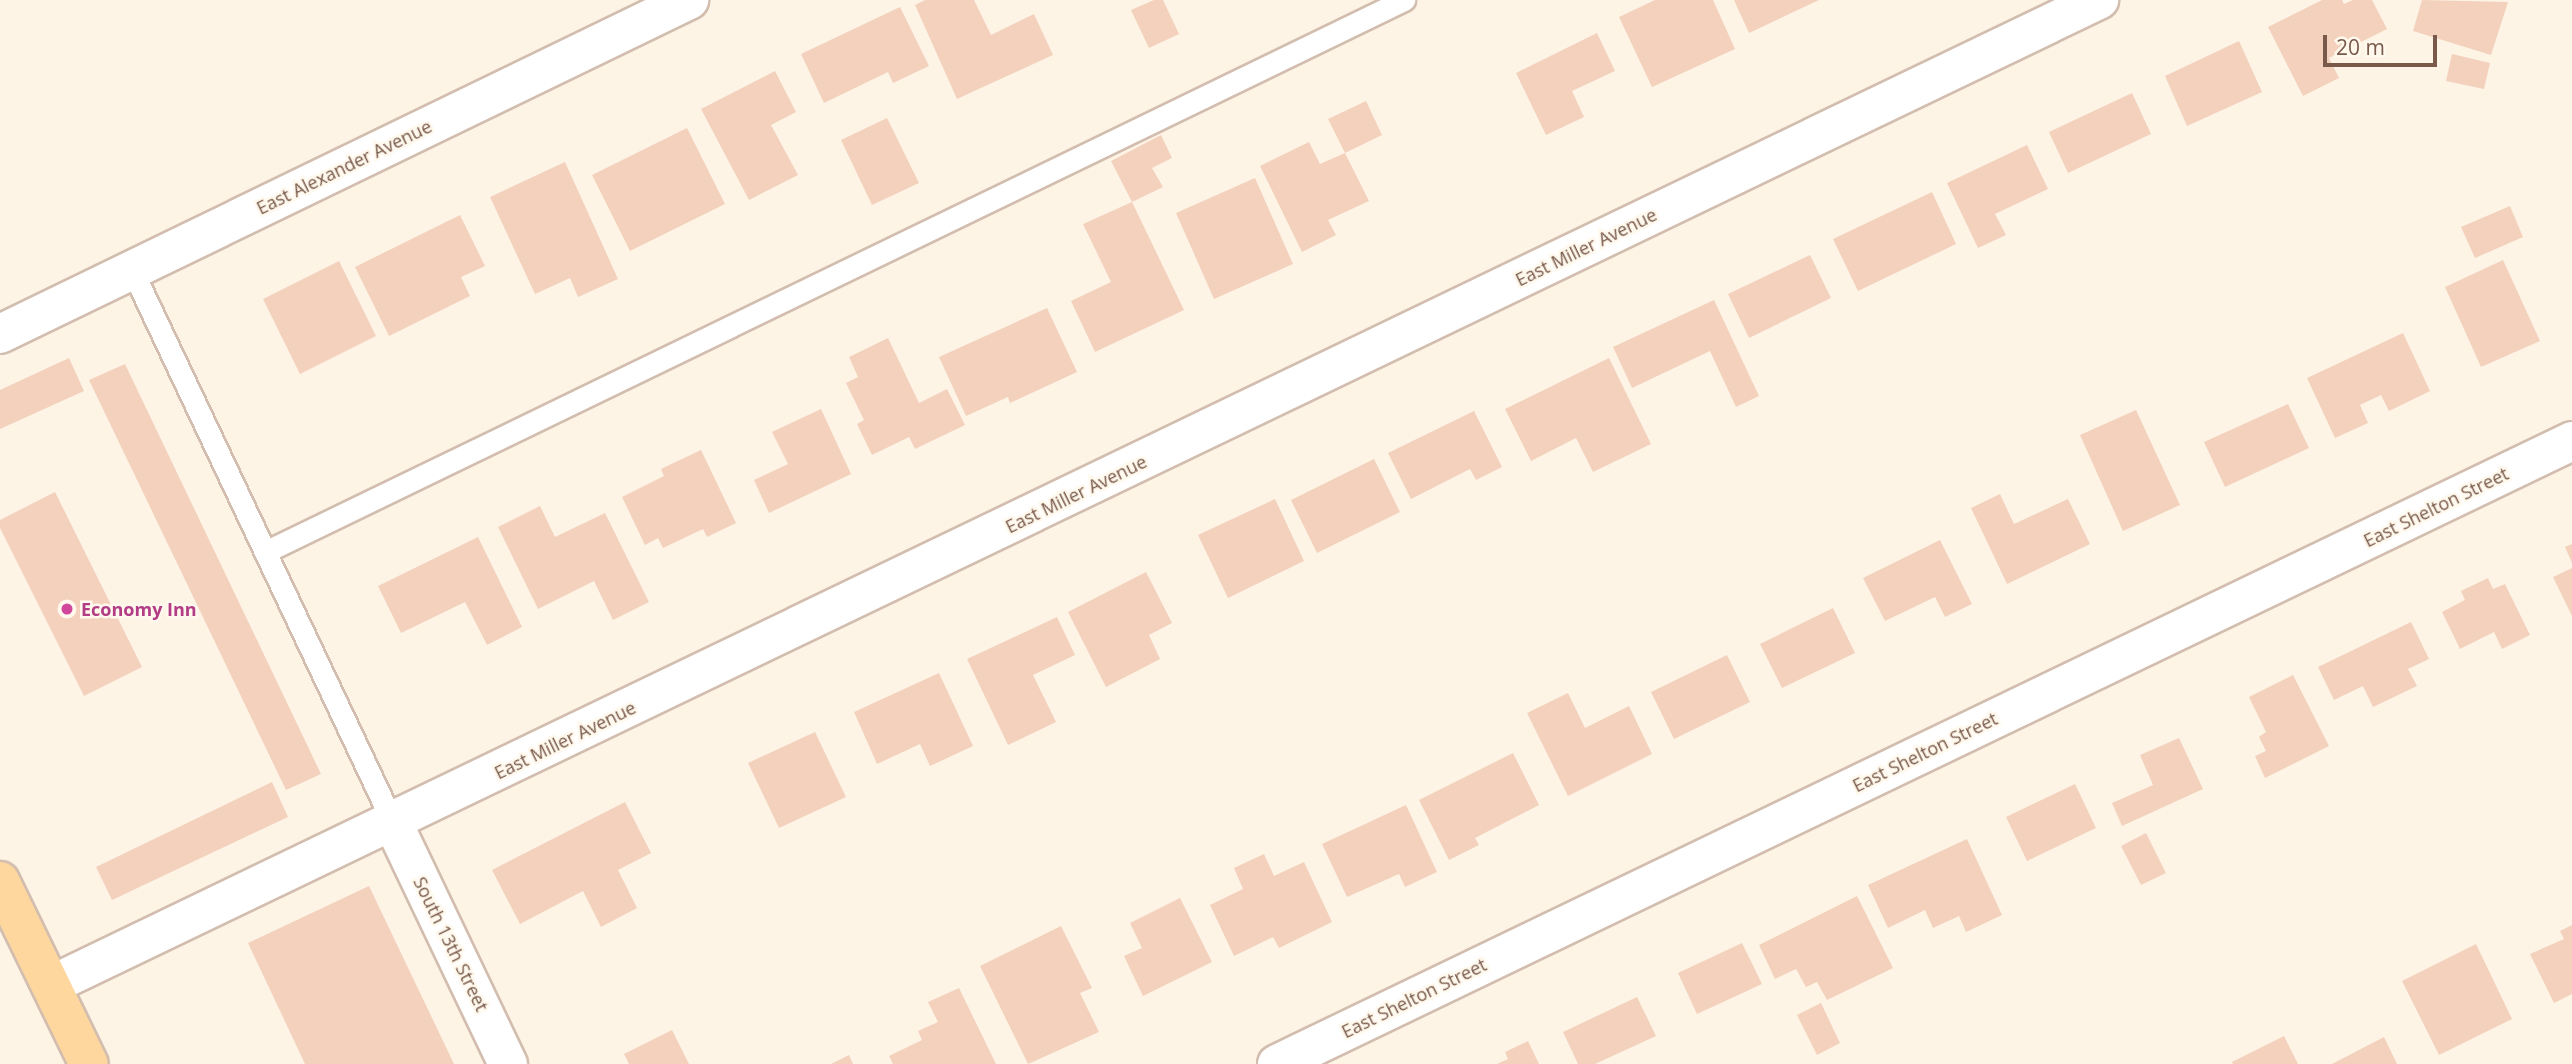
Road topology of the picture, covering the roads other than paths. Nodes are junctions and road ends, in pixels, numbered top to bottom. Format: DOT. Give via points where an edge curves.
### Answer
graph roads {
  1 [pos="688,0"];
  2 [pos="1404,0"];
  3 [pos="2099,0"];
  4 [pos="132,271"];
  5 [pos="0,334"];
  6 [pos="2572,441"];
  7 [pos="265,552"];
  8 [pos="393,823"];
  9 [pos="0,881"];
  10 [pos="51,985"];
  11 [pos="89,1064"];
  12 [pos="508,1064"];
  13 [pos="1277,1064"];
  1 -- 4 [label="street, East Alexander Avenue"];
  2 -- 7 [label="lane"];
  3 -- 8 [label="street, East Miller Avenue"];
  4 -- 5 [label="street, East Alexander Avenue"];
  4 -- 7 [label="lane"];
  6 -- 13 [label="street, East Shelton Street"];
  7 -- 8 [label="lane"];
  8 -- 10 [label="street, East Miller Avenue"];
  8 -- 12 [label="street, South 13th Street"];
  9 -- 10 [label="main road"];
  10 -- 11 [label="main road"];
}
